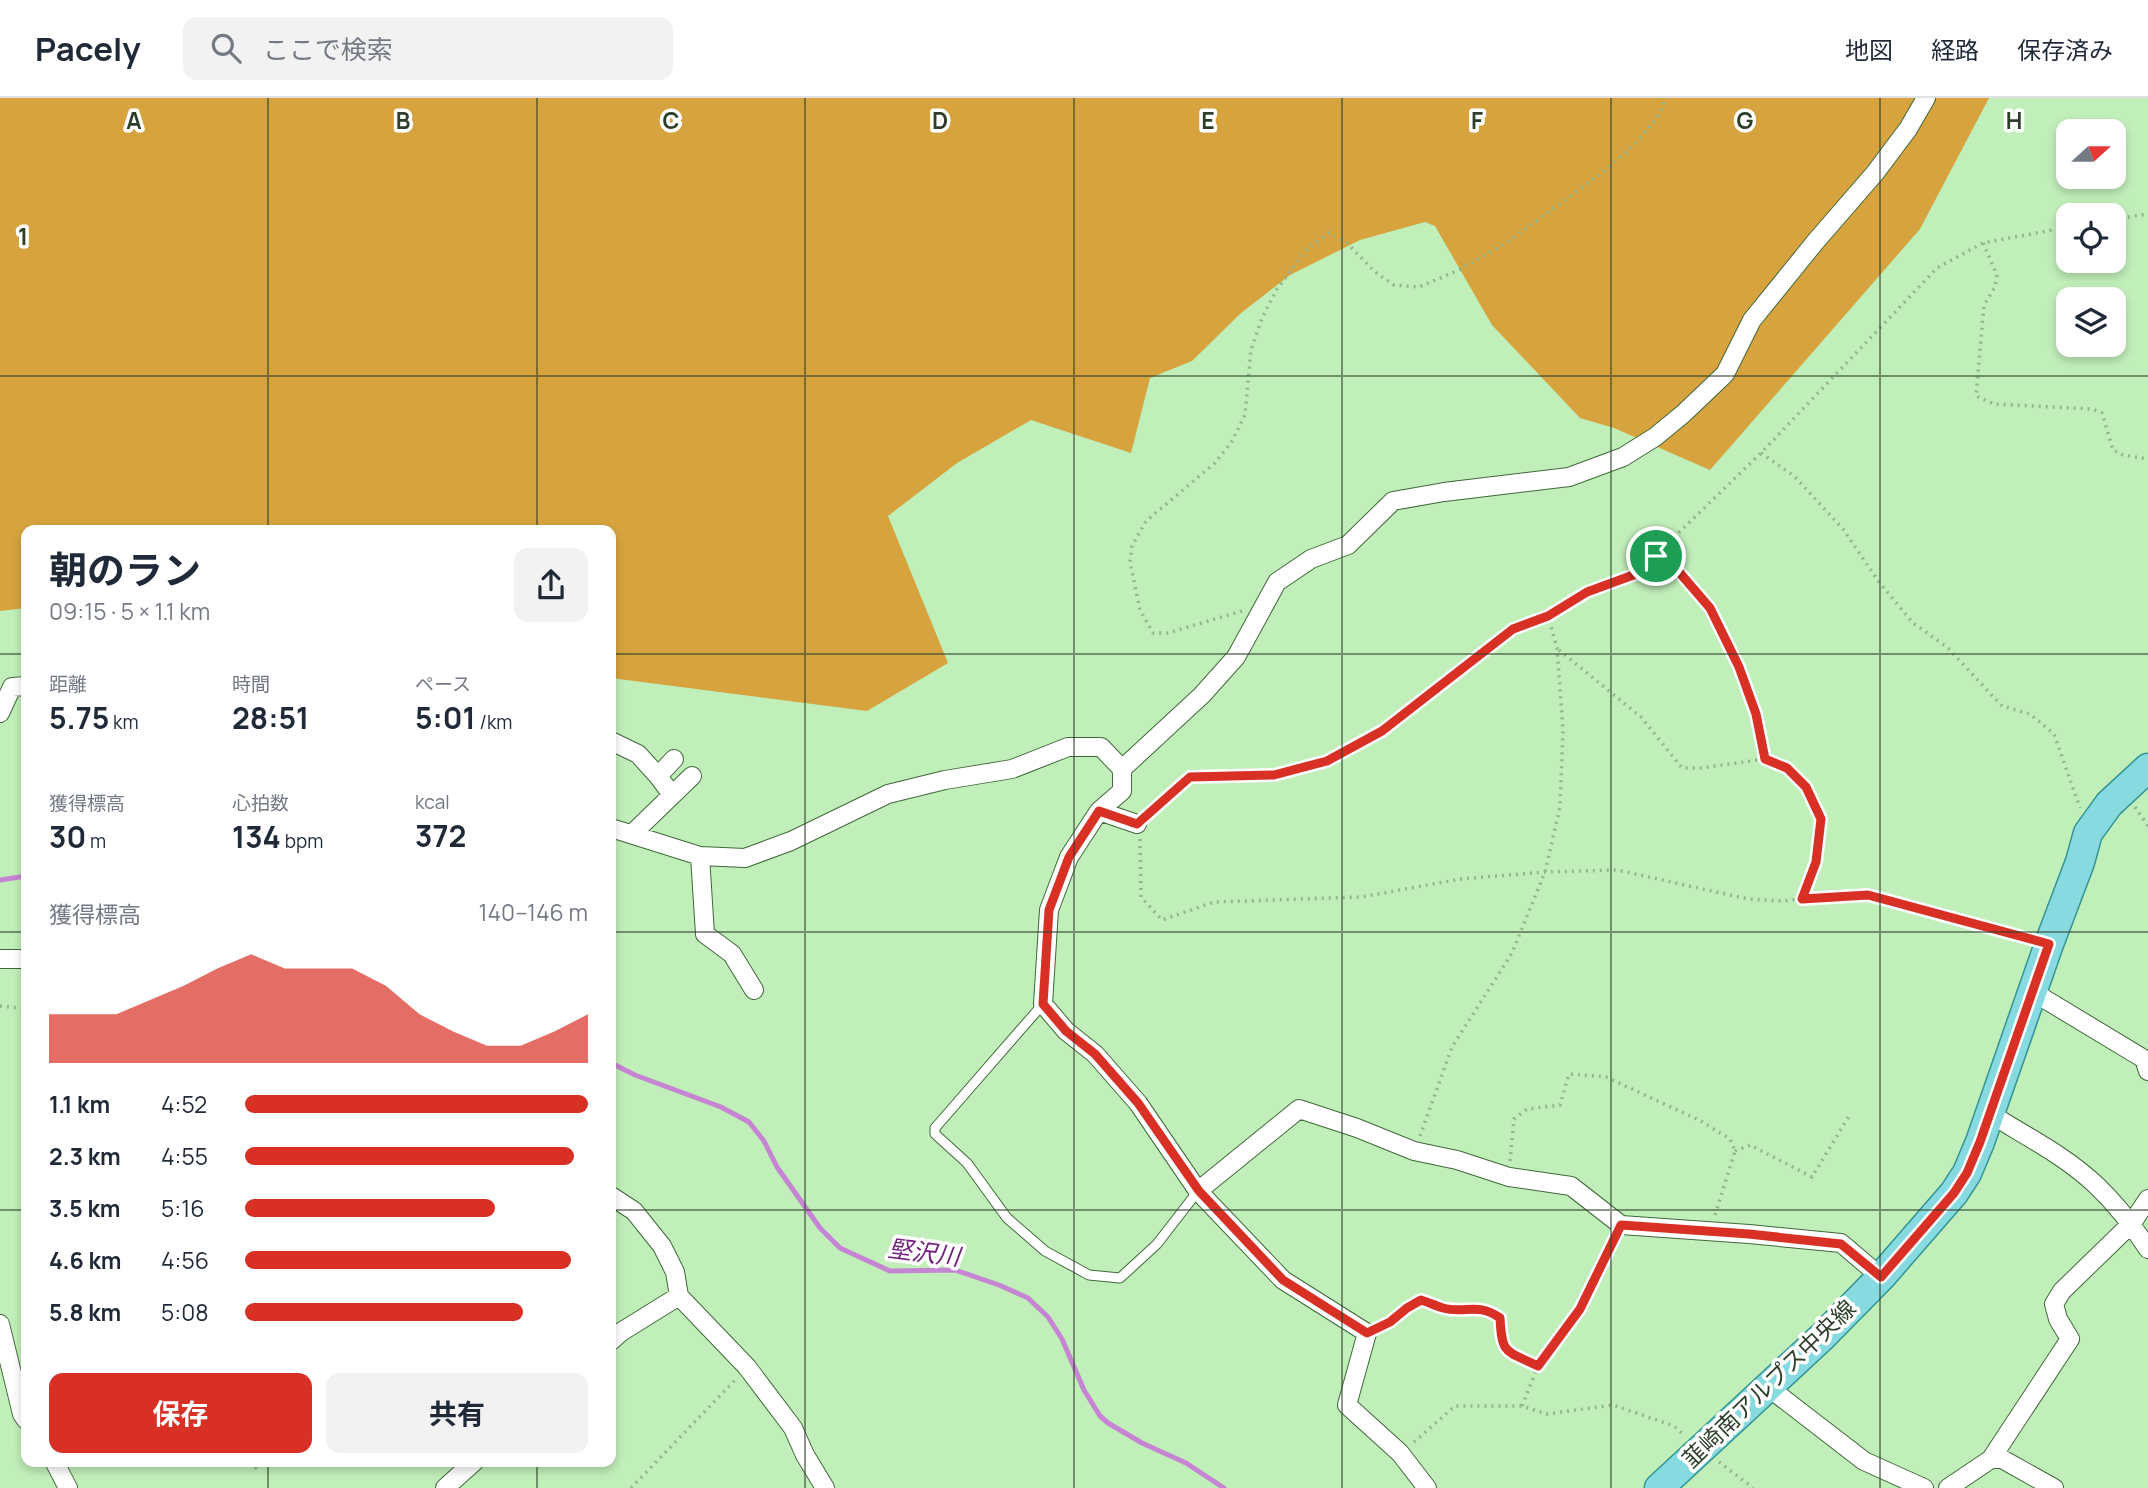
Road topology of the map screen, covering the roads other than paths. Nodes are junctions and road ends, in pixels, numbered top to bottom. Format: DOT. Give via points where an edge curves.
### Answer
graph roads {
  1 [pos="1926,98"];
  2 [pos="13,686"];
  3 [pos="0,713"];
  4 [pos="616,743"];
  5 [pos="674,759"];
  6 [pos="2148,768"];
  7 [pos="1122,769"];
  8 [pos="658,776"];
  9 [pos="692,776"];
  10 [pos="673,795"];
  11 [pos="1099,811"];
  12 [pos="1137,824"];
  13 [pos="616,829"];
  14 [pos="632,834"];
  15 [pos="700,856"];
  16 [pos="0,959"];
  17 [pos="21,959"];
  18 [pos="754,990"];
  19 [pos="2033,992"];
  20 [pos="1043,1004"];
  21 [pos="2148,1071"];
  22 [pos="1989,1113"];
  23 [pos="1199,1191"];
  24 [pos="616,1199"];
  25 [pos="2148,1199"];
  26 [pos="2132,1223"];
  27 [pos="2148,1248"];
  28 [pos="1881,1277"];
  29 [pos="679,1296"];
  30 [pos="0,1324"];
  31 [pos="616,1336"];
  32 [pos="1768,1388"];
  33 [pos="21,1410"];
  34 [pos="1991,1459"];
  35 [pos="57,1467"];
  36 [pos="468,1467"];
  37 [pos="68,1488"];
  38 [pos="445,1488"];
  39 [pos="825,1488"];
  40 [pos="1427,1488"];
  41 [pos="1659,1488"];
  42 [pos="1924,1488"];
  43 [pos="1948,1488"];
  44 [pos="2054,1488"];
  1 -- 7 [label="street" via="1875,173 1752,320 1725,374 1656,437 1623,457 1569,477 1393,501 1348,545 1311,559 1277,582 1236,657"];
  2 -- 3 [label="street"];
  4 -- 8 [label="street" via="638,754"];
  5 -- 8 [label="street"];
  6 -- 19 [label="main road, 韮崎南アルプス中央線" via="2109,804 2088,833"];
  7 -- 11 [label="street" via="1122,791"];
  7 -- 15 [label="street" via="1101,747 1068,747 1012,769 888,794 745,858"];
  8 -- 10 [label="street"];
  9 -- 10 [label="street"];
  10 -- 14 [label="street"];
  11 -- 12 [label="street"];
  11 -- 20 [label="street" via="1069,857 1049,910"];
  13 -- 14 [label="street"];
  14 -- 15 [label="street"];
  15 -- 18 [label="street" via="705,934 732,954"];
  16 -- 17 [label="street"];
  19 -- 21 [label="street" via="2144,1059"];
  19 -- 22 [label="main road, 韮崎南アルプス中央線"];
  20 -- 23 [label="street" via="1138,1103"];
  20 -- 23 [label="lane" via="935,1128 935,1134 967,1163 1007,1218 1045,1251 1088,1275 1120,1278 1157,1244"];
  22 -- 26 [label="street" via="2068,1163"];
  22 -- 28 [label="main road, 韮崎南アルプス中央線" via="1967,1173 1954,1193"];
  23 -- 28 [label="street" via="1299,1109 1414,1151 1509,1177 1570,1186 1621,1225 1841,1244"];
  23 -- 40 [label="street" via="1283,1280 1367,1333 1347,1405 1401,1453"];
  24 -- 29 [label="street" via="634,1211 662,1246 675,1272"];
  25 -- 26 [label="street"];
  26 -- 27 [label="street"];
  26 -- 34 [label="street" via="2054,1304 2070,1339"];
  28 -- 32 [label="main road, 韮崎南アルプス中央線"];
  29 -- 31 [label="street"];
  29 -- 39 [label="street" via="747,1367 793,1428"];
  30 -- 33 [label="street"];
  32 -- 41 [label="main road, 韮崎南アルプス中央線"];
  32 -- 42 [label="street" via="1864,1461"];
  34 -- 43 [label="street"];
  34 -- 44 [label="street" via="2002,1459"];
  35 -- 37 [label="street"];
  36 -- 38 [label="street"];
}
